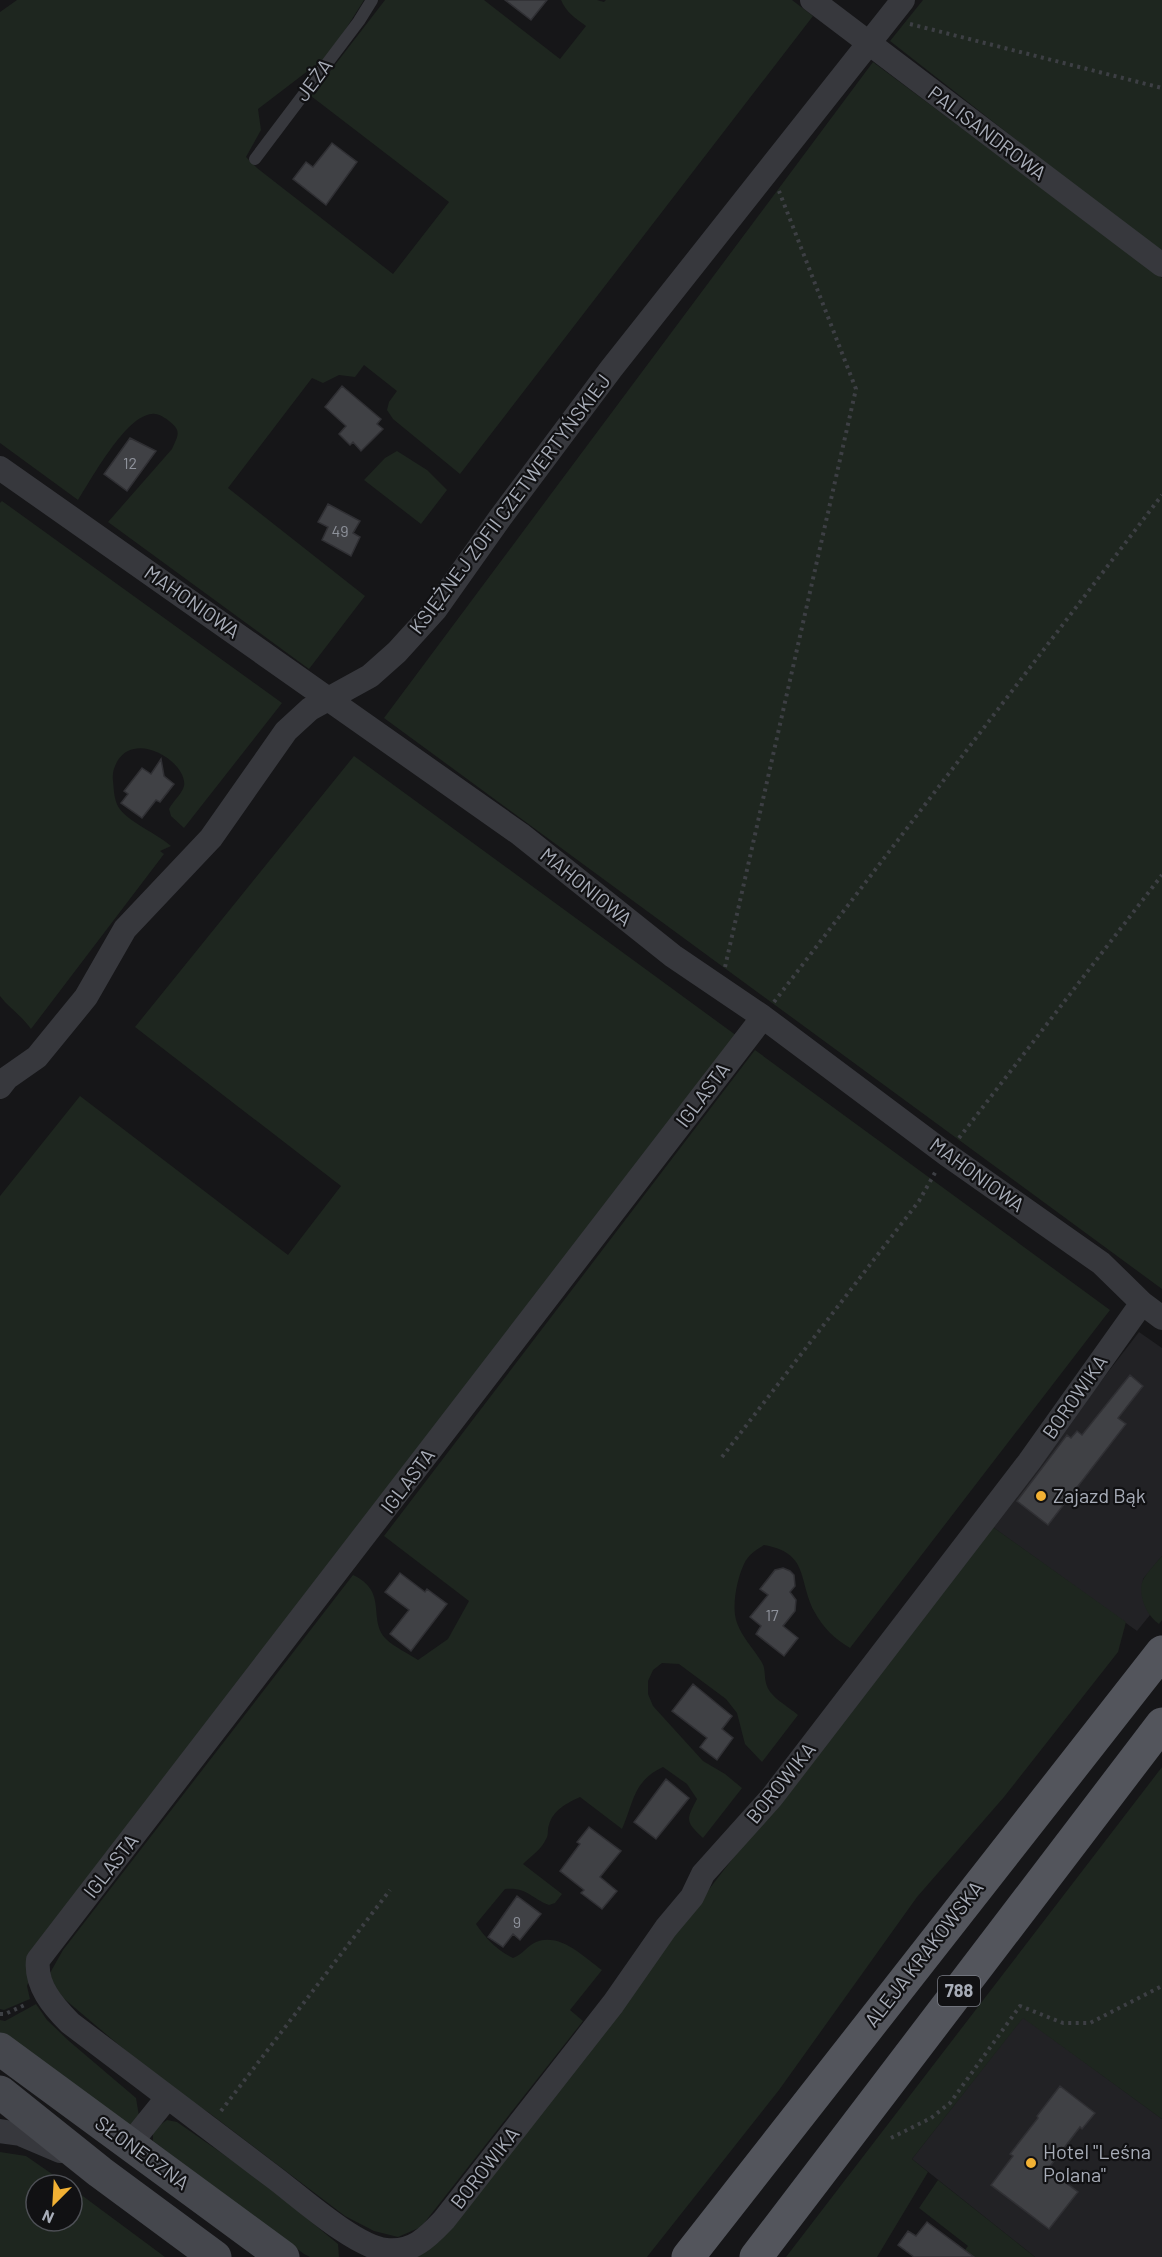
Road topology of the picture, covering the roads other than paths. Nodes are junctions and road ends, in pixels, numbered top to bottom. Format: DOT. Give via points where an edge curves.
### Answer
graph roads {
  1 [pos="372,0"];
  2 [pos="812,0"];
  3 [pos="896,9"];
  4 [pos="868,43"];
  5 [pos="255,159"];
  6 [pos="1162,266"];
  7 [pos="3,475"];
  8 [pos="329,698"];
  9 [pos="763,1017"];
  10 [pos="0,1087"];
  11 [pos="1142,1303"];
  12 [pos="1162,1318"];
  13 [pos="1162,1652"];
  14 [pos="1162,1724"];
  15 [pos="0,2049"];
  16 [pos="0,2092"];
  17 [pos="168,2098"];
  18 [pos="0,2131"];
  19 [pos="129,2145"];
  20 [pos="100,2172"];
  21 [pos="406,2250"];
  22 [pos="215,2257"];
  23 [pos="283,2257"];
  24 [pos="688,2257"];
  25 [pos="756,2257"];
  1 -- 5 [label="lane, JEŻA"];
  2 -- 4 [label="street, PALISANDROWA"];
  3 -- 4 [label="street, KSIĘŻNEJ ZOFII CZETWERTYŃSKIEJ"];
  4 -- 6 [label="street, PALISANDROWA"];
  4 -- 8 [label="street, KSIĘŻNEJ ZOFII CZETWERTYŃSKIEJ" via="611,369 435,610 398,652 370,676"];
  7 -- 8 [label="street, MAHONIOWA"];
  8 -- 9 [label="street, MAHONIOWA" via="520,834 664,949"];
  8 -- 10 [label="street, KSIĘŻNEJ ZOFII CZETWERTYŃSKIEJ" via="286,731 211,838 125,929 86,997 37,1058"];
  9 -- 11 [label="street, MAHONIOWA" via="946,1154 1101,1263"];
  9 -- 17 [label="street, IGLASTA" via="38,1960 37,1971 57,2010"];
  11 -- 12 [label="street, MAHONIOWA"];
  11 -- 21 [label="street, BOROWIKA" via="1029,1462 772,1797 703,1874 692,1897 613,2004 444,2220"];
  13 -- 24 [label="main road, ALEJA KRAKOWSKA / 788"];
  14 -- 25 [label="main road, 788"];
  15 -- 19 [label="main road, SŁONECZNA"];
  16 -- 20 [label="main road, SŁONECZNA"];
  17 -- 19 [label="street"];
  17 -- 21 [label="street, IGLASTA" via="345,2232 384,2250"];
  18 -- 20 [label="street" via="45,2144"];
  19 -- 23 [label="main road, SŁONECZNA"];
  20 -- 22 [label="main road, SŁONECZNA"];
}
